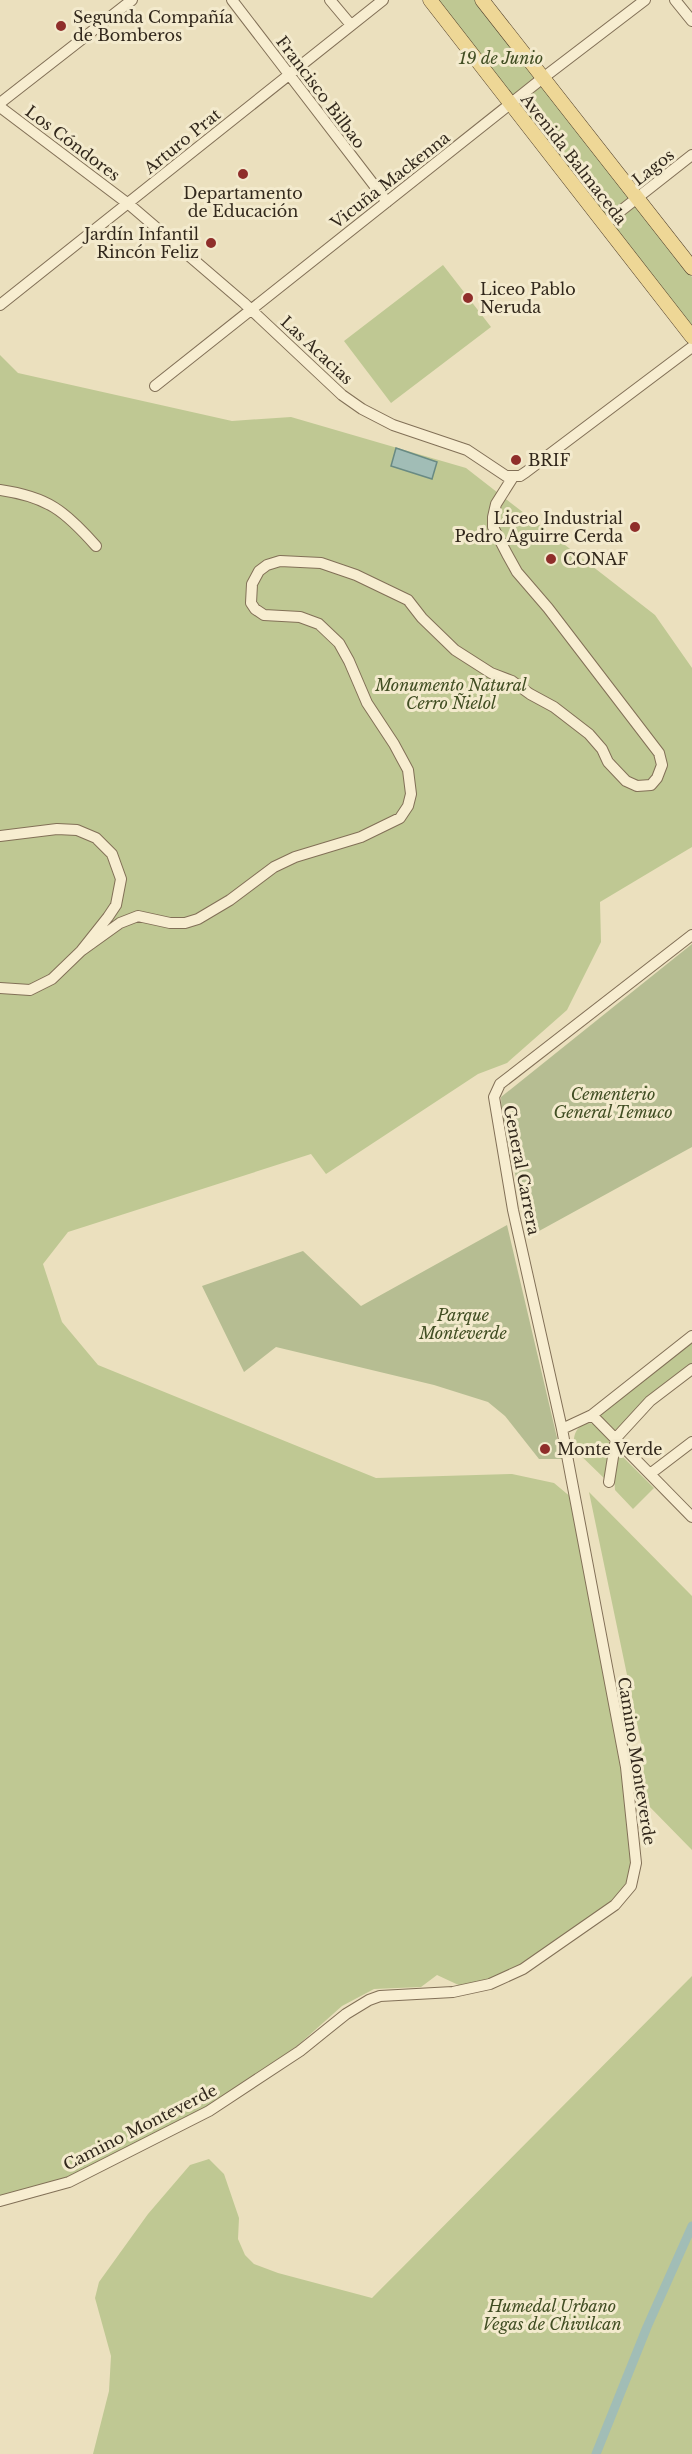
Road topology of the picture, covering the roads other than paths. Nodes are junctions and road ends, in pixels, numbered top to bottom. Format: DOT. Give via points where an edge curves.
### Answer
graph roads {
  1 [pos="132,0"];
  2 [pos="232,0"];
  3 [pos="330,0"];
  4 [pos="383,0"];
  5 [pos="430,0"];
  6 [pos="482,0"];
  7 [pos="645,0"];
  8 [pos="675,0"];
  9 [pos="692,21"];
  10 [pos="351,25"];
  11 [pos="289,74"];
  12 [pos="543,78"];
  13 [pos="510,104"];
  14 [pos="0,105"];
  15 [pos="692,155"];
  16 [pos="637,198"];
  17 [pos="387,202"];
  18 [pos="128,204"];
  19 [pos="604,224"];
  20 [pos="692,268"];
  21 [pos="0,305"];
  22 [pos="251,309"];
  23 [pos="692,337"];
  24 [pos="692,347"];
  25 [pos="155,386"];
  26 [pos="513,477"];
  27 [pos="0,490"];
  28 [pos="96,546"];
  29 [pos="0,836"];
  30 [pos="692,935"];
  31 [pos="81,951"];
  32 [pos="0,988"];
  33 [pos="692,1336"];
  34 [pos="692,1369"];
  35 [pos="592,1415"];
  36 [pos="562,1429"];
  37 [pos="616,1438"];
  38 [pos="692,1442"];
  39 [pos="650,1474"];
  40 [pos="609,1482"];
  41 [pos="691,1515"];
  42 [pos="0,2201"];
  1 -- 14 [label="street"];
  2 -- 11 [label="street, Francisco Bilbao"];
  3 -- 10 [label="street"];
  4 -- 10 [label="street, Arturo Prat"];
  5 -- 13 [label="main road, Avenida Balmaceda"];
  6 -- 12 [label="main road, Avenida Balmaceda"];
  7 -- 12 [label="street, Vicuña Mackenna"];
  8 -- 9 [label="street"];
  10 -- 11 [label="street, Arturo Prat"];
  11 -- 17 [label="street, Francisco Bilbao"];
  11 -- 18 [label="street, Arturo Prat"];
  12 -- 13 [label="street, Vicuña Mackenna"];
  12 -- 16 [label="main road, Avenida Balmaceda"];
  13 -- 17 [label="street, Vicuña Mackenna"];
  13 -- 19 [label="main road, Avenida Balmaceda"];
  14 -- 18 [label="street, Los Cóndores"];
  15 -- 16 [label="street, Lagos"];
  16 -- 19 [label="street, Lagos"];
  16 -- 20 [label="main road, Avenida Balmaceda"];
  17 -- 22 [label="street, Vicuña Mackenna"];
  18 -- 21 [label="street, Arturo Prat"];
  18 -- 22 [label="street, Las Acacias"];
  19 -- 23 [label="main road, Avenida Balmaceda"];
  22 -- 25 [label="street, Vicuña Mackenna"];
  22 -- 26 [label="street, Las Acacias" via="362,409 393,425 467,450"];
  24 -- 26 [label="street" via="526,472"];
  26 -- 31 [label="street" via="495,504 494,527 518,572 659,753 662,765 651,785 637,786 626,781 589,734 554,707 455,650 408,600 321,563 280,561 259,571 252,584 251,603 264,615 300,617 319,624 339,643 367,703 408,770 408,806 400,818 361,837 274,867 198,919 185,923 138,916 120,923"];
  27 -- 28 [label="street" via="42,500 71,519"];
  29 -- 31 [label="street" via="77,830 96,838 112,854 122,879 116,906"];
  30 -- 36 [label="street, General Carrera" via="494,1092 513,1210"];
  31 -- 32 [label="street" via="44,984 30,990"];
  33 -- 35 [label="street"];
  34 -- 37 [label="street" via="650,1401"];
  35 -- 36 [label="street"];
  35 -- 37 [label="street"];
  36 -- 42 [label="street, Camino Monteverde" via="626,1767 636,1863 631,1886 615,1905 523,1969 490,1984 453,1992 369,2000 300,2052 209,2111 69,2182"];
  37 -- 39 [label="street"];
  37 -- 40 [label="street"];
  38 -- 39 [label="street"];
  39 -- 41 [label="street"];
}
